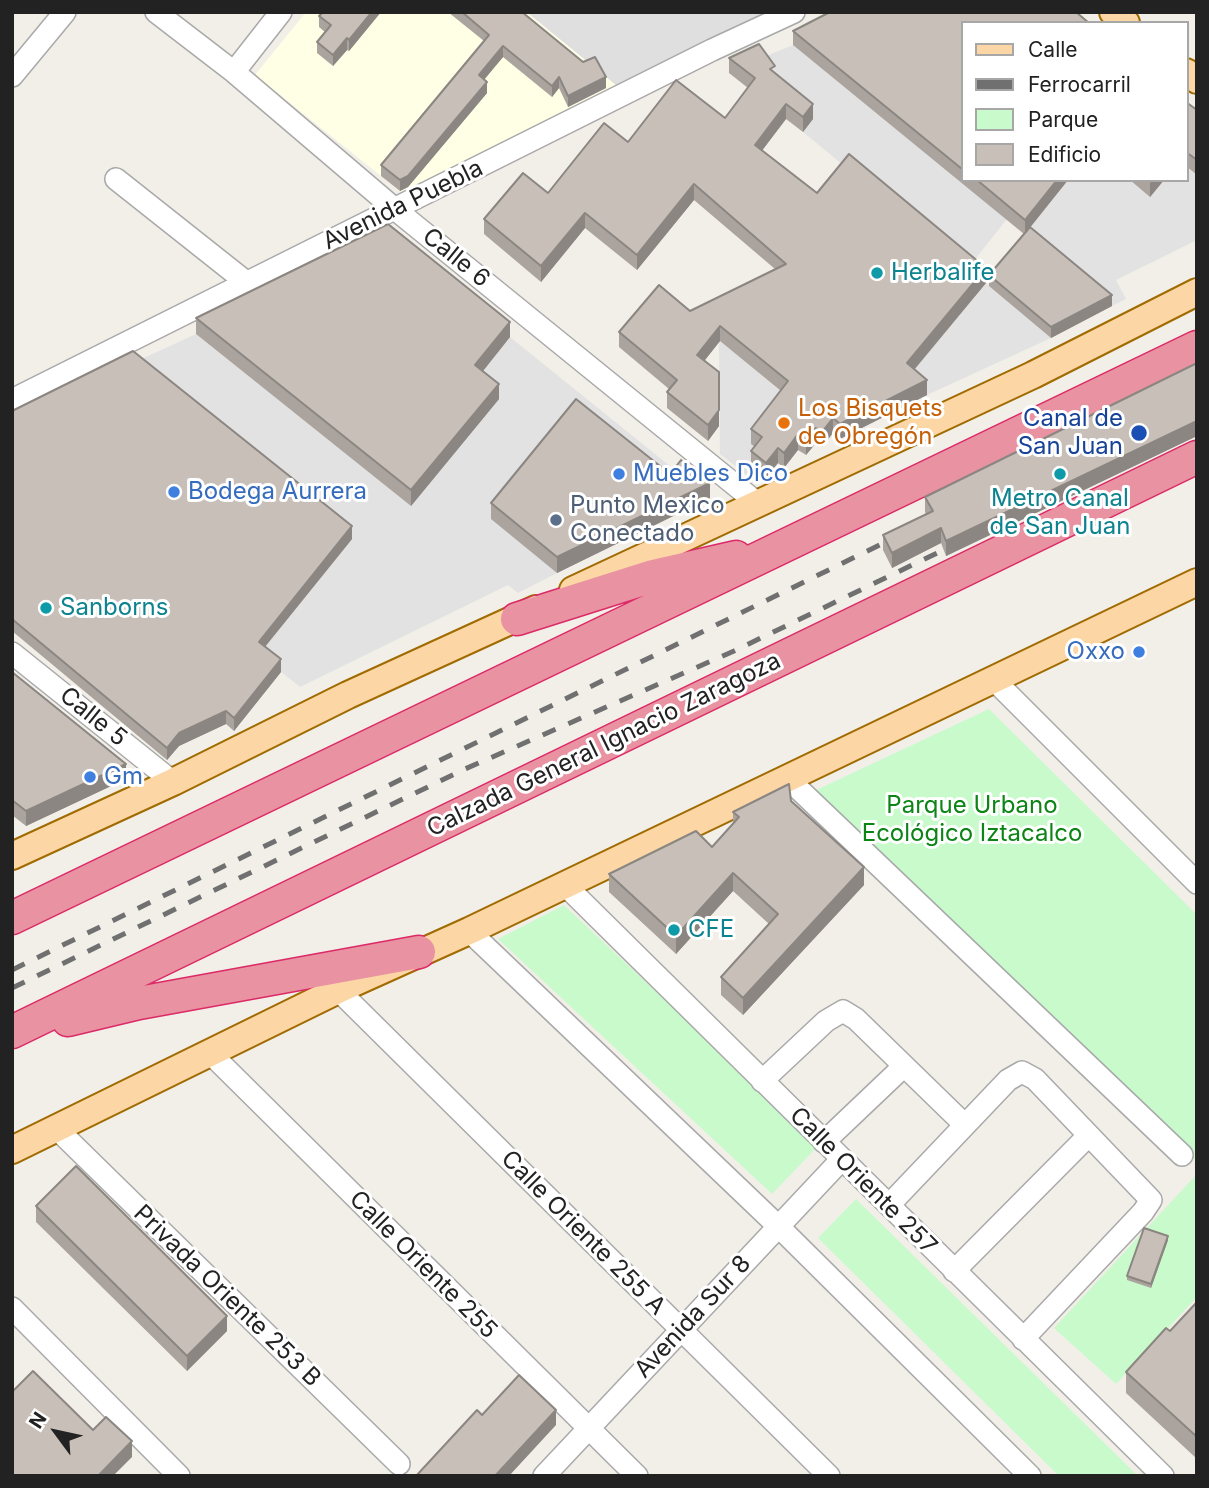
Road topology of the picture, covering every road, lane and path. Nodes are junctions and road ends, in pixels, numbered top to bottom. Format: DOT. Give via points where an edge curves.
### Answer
graph roads {
  1 [pos="65,12"];
  2 [pos="156,12"];
  3 [pos="281,12"];
  4 [pos="794,12"];
  5 [pos="234,72"];
  6 [pos="12,76"];
  7 [pos="116,179"];
  8 [pos="396,210"];
  9 [pos="246,282"];
  10 [pos="1197,292"];
  11 [pos="1197,347"];
  12 [pos="12,400"];
  13 [pos="1197,457"];
  14 [pos="756,502"];
  15 [pos="772,553"];
  16 [pos="1197,582"];
  17 [pos="517,619"];
  18 [pos="12,653"];
  19 [pos="992,678"];
  20 [pos="786,777"];
  21 [pos="173,782"];
  22 [pos="12,856"];
  23 [pos="1197,883"];
  24 [pos="565,885"];
  25 [pos="12,918"];
  26 [pos="469,931"];
  27 [pos="419,952"];
  28 [pos="338,990"];
  29 [pos="12,1033"];
  30 [pos="210,1053"];
  31 [pos="904,1066"];
  32 [pos="762,1080"];
  33 [pos="965,1125"];
  34 [pos="56,1128"];
  35 [pos="1088,1136"];
  36 [pos="824,1142"];
  37 [pos="12,1150"];
  38 [pos="1182,1156"];
  39 [pos="842,1159"];
  40 [pos="889,1205"];
  41 [pos="779,1227"];
  42 [pos="954,1271"];
  43 [pos="12,1308"];
  44 [pos="681,1330"];
  45 [pos="1023,1339"];
  46 [pos="588,1428"];
  47 [pos="399,1464"];
  48 [pos="179,1476"];
  49 [pos="544,1476"];
  50 [pos="637,1476"];
  51 [pos="829,1476"];
  52 [pos="1030,1476"];
  53 [pos="1163,1476"];
  1 -- 6 [label="street"];
  2 -- 5 [label="street, Calle 6"];
  3 -- 5 [label="street"];
  4 -- 8 [label="street, Avenida Puebla"];
  5 -- 8 [label="street, Calle 6"];
  7 -- 9 [label="street"];
  8 -- 9 [label="street, Avenida Puebla"];
  8 -- 14 [label="street, Calle 6"];
  9 -- 12 [label="street, Avenida Puebla"];
  10 -- 14 [label="main road" via="1033,375"];
  11 -- 15 [label="highway"];
  13 -- 29 [label="highway, Calzada General Ignacio Zaragoza"];
  14 -- 17 [label="main road"];
  15 -- 17 [label="highway" via="703,563"];
  15 -- 25 [label="highway"];
  16 -- 19 [label="main road"];
  17 -- 21 [label="main road" via="348,695"];
  18 -- 21 [label="street, Calle 5"];
  19 -- 20 [label="main road"];
  19 -- 23 [label="street"];
  20 -- 24 [label="main road"];
  20 -- 38 [label="street"];
  21 -- 22 [label="main road"];
  24 -- 26 [label="main road"];
  24 -- 32 [label="street, Calle Oriente 257"];
  26 -- 27 [label="main road"];
  26 -- 41 [label="street"];
  27 -- 28 [label="main road"];
  27 -- 29 [label="highway" via="139,1003"];
  28 -- 30 [label="main road"];
  28 -- 44 [label="street, Calle Oriente 255 A"];
  30 -- 34 [label="main road"];
  30 -- 46 [label="street, Calle Oriente 255"];
  31 -- 32 [label="street" via="843,1011"];
  31 -- 33 [label="street"];
  31 -- 36 [label="street"];
  32 -- 36 [label="street, Calle Oriente 257"];
  33 -- 35 [label="street" via="1008,1080 1022,1072"];
  33 -- 40 [label="street"];
  34 -- 37 [label="main road"];
  34 -- 47 [label="street, Privada Oriente 253 B"];
  35 -- 42 [label="street"];
  35 -- 45 [label="street" via="1151,1200"];
  36 -- 39 [label="street, Calle Oriente 257"];
  39 -- 40 [label="street, Calle Oriente 257"];
  39 -- 41 [label="street, Avenida Sur 8"];
  40 -- 42 [label="street, Calle Oriente 257"];
  41 -- 44 [label="street, Avenida Sur 8"];
  41 -- 52 [label="street"];
  42 -- 45 [label="street, Calle Oriente 257"];
  43 -- 48 [label="street"];
  44 -- 46 [label="street, Avenida Sur 8"];
  44 -- 51 [label="street, Calle Oriente 255 A"];
  45 -- 53 [label="street, Calle Oriente 257"];
  46 -- 49 [label="street, Avenida Sur 8"];
  46 -- 50 [label="street, Calle Oriente 255"];
}
